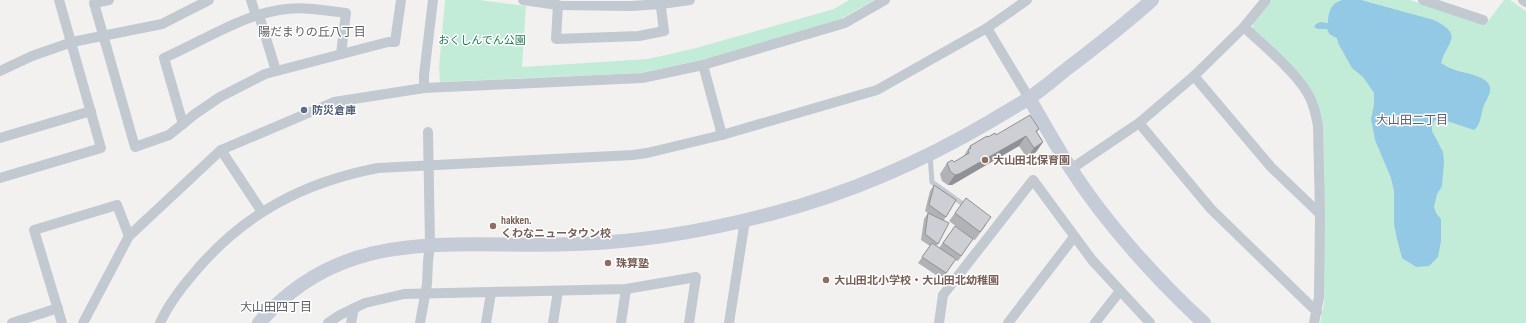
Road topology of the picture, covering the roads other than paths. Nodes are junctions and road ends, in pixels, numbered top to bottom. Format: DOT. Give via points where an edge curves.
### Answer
graph roads {
  1 [pos="59,0"];
  2 [pos="109,0"];
  3 [pos="209,0"];
  4 [pos="251,0"];
  5 [pos="401,0"];
  6 [pos="433,0"];
  7 [pos="523,0"];
  8 [pos="690,0"];
  9 [pos="885,0"];
  10 [pos="1026,0"];
  11 [pos="1152,0"];
  12 [pos="1266,0"];
  13 [pos="1424,0"];
  14 [pos="1523,0"];
  15 [pos="660,2"];
  16 [pos="1526,2"];
  17 [pos="558,5"];
  18 [pos="258,15"];
  19 [pos="1483,20"];
  20 [pos="1244,27"];
  21 [pos="988,28"];
  22 [pos="103,36"];
  23 [pos="72,42"];
  24 [pos="341,54"];
  25 [pos="703,65"];
  26 [pos="0,71"];
  27 [pos="276,71"];
  28 [pos="1194,76"];
  29 [pos="424,88"];
  30 [pos="1029,98"];
  31 [pos="91,111"];
  32 [pos="1139,123"];
  33 [pos="183,124"];
  34 [pos="428,132"];
  35 [pos="722,135"];
  36 [pos="0,138"];
  37 [pos="221,150"];
  38 [pos="930,154"];
  39 [pos="429,164"];
  40 [pos="1071,169"];
  41 [pos="0,178"];
  42 [pos="973,211"];
  43 [pos="262,212"];
  44 [pos="1320,214"];
  45 [pos="745,220"];
  46 [pos="129,236"];
  47 [pos="1074,237"];
  48 [pos="430,245"];
  49 [pos="626,289"];
  50 [pos="558,291"];
  51 [pos="1120,291"];
  52 [pos="425,293"];
  53 [pos="490,293"];
  54 [pos="58,308"];
  55 [pos="354,308"];
  56 [pos="1317,312"];
  57 [pos="12,323"];
  58 [pos="62,323"];
  59 [pos="83,323"];
  60 [pos="160,323"];
  61 [pos="259,323"];
  62 [pos="328,323"];
  63 [pos="352,323"];
  64 [pos="420,323"];
  65 [pos="486,323"];
  66 [pos="553,323"];
  67 [pos="621,323"];
  68 [pos="689,323"];
  69 [pos="729,323"];
  70 [pos="939,323"];
  71 [pos="1008,323"];
  72 [pos="1095,323"];
  73 [pos="1150,323"];
  74 [pos="1204,323"];
  75 [pos="1314,323"];
  1 -- 23 [label="street"];
  2 -- 22 [label="street" via="94,3"];
  3 -- 22 [label="street" via="162,24"];
  4 -- 18 [label="street"];
  5 -- 24 [label="street" via="395,42"];
  6 -- 29 [label="street"];
  7 -- 17 [label="street"];
  8 -- 15 [label="street"];
  9 -- 25 [label="street" via="845,23"];
  10 -- 21 [label="street"];
  11 -- 30 [label="street" via="1118,30"];
  12 -- 20 [label="street"];
  13 -- 19 [label="street"];
  14 -- 16 [label="street"];
  15 -- 17 [label="street" via="632,6"];
  15 -- 17 [label="street" via="664,31 639,36 556,39"];
  18 -- 24 [label="street" via="295,8 346,13"];
  18 -- 27 [label="street"];
  18 -- 33 [label="street" via="164,58"];
  20 -- 28 [label="street"];
  20 -- 44 [label="street" via="1300,81 1312,103 1318,126"];
  21 -- 30 [label="street"];
  21 -- 35 [label="street" via="877,90"];
  22 -- 23 [label="street"];
  22 -- 33 [label="street" via="135,147 162,139"];
  23 -- 26 [label="street"];
  23 -- 31 [label="street"];
  24 -- 27 [label="street"];
  25 -- 29 [label="street" via="634,79"];
  25 -- 35 [label="street"];
  27 -- 33 [label="street" via="232,90"];
  28 -- 32 [label="street"];
  28 -- 44 [label="street" via="1271,167"];
  29 -- 37 [label="street" via="334,102"];
  30 -- 38 [label="street"];
  30 -- 40 [label="street"];
  31 -- 36 [label="street"];
  31 -- 41 [label="street" via="101,148"];
  32 -- 40 [label="street"];
  32 -- 56 [label="street" via="1211,208"];
  34 -- 39 [label="street"];
  35 -- 39 [label="street" via="633,155"];
  37 -- 43 [label="street"];
  37 -- 46 [label="street"];
  38 -- 42 [label="lane" via="932,182"];
  38 -- 45 [label="street" via="828,197"];
  39 -- 43 [label="street" via="378,168 347,174 311,187"];
  39 -- 48 [label="street"];
  40 -- 74 [label="street" via="1137,254"];
  43 -- 60 [label="street" via="238,228 201,264 183,285"];
  44 -- 56 [label="street"];
  45 -- 48 [label="street" via="625,241"];
  45 -- 69 [label="street"];
  46 -- 54 [label="street" via="118,205 34,230"];
  46 -- 59 [label="street"];
  47 -- 51 [label="street"];
  47 -- 70 [label="street" via="1032,180 942,295"];
  47 -- 71 [label="street"];
  48 -- 52 [label="street"];
  48 -- 61 [label="street" via="373,252 322,271 285,296"];
  49 -- 50 [label="street"];
  49 -- 67 [label="street"];
  49 -- 68 [label="street" via="696,277"];
  50 -- 53 [label="street"];
  50 -- 66 [label="street"];
  51 -- 72 [label="street"];
  51 -- 73 [label="street"];
  52 -- 53 [label="street"];
  52 -- 55 [label="street" via="390,296"];
  52 -- 64 [label="street"];
  53 -- 65 [label="street"];
  54 -- 57 [label="street"];
  54 -- 58 [label="street"];
  55 -- 62 [label="street"];
  55 -- 63 [label="street"];
  56 -- 75 [label="street"];
}
